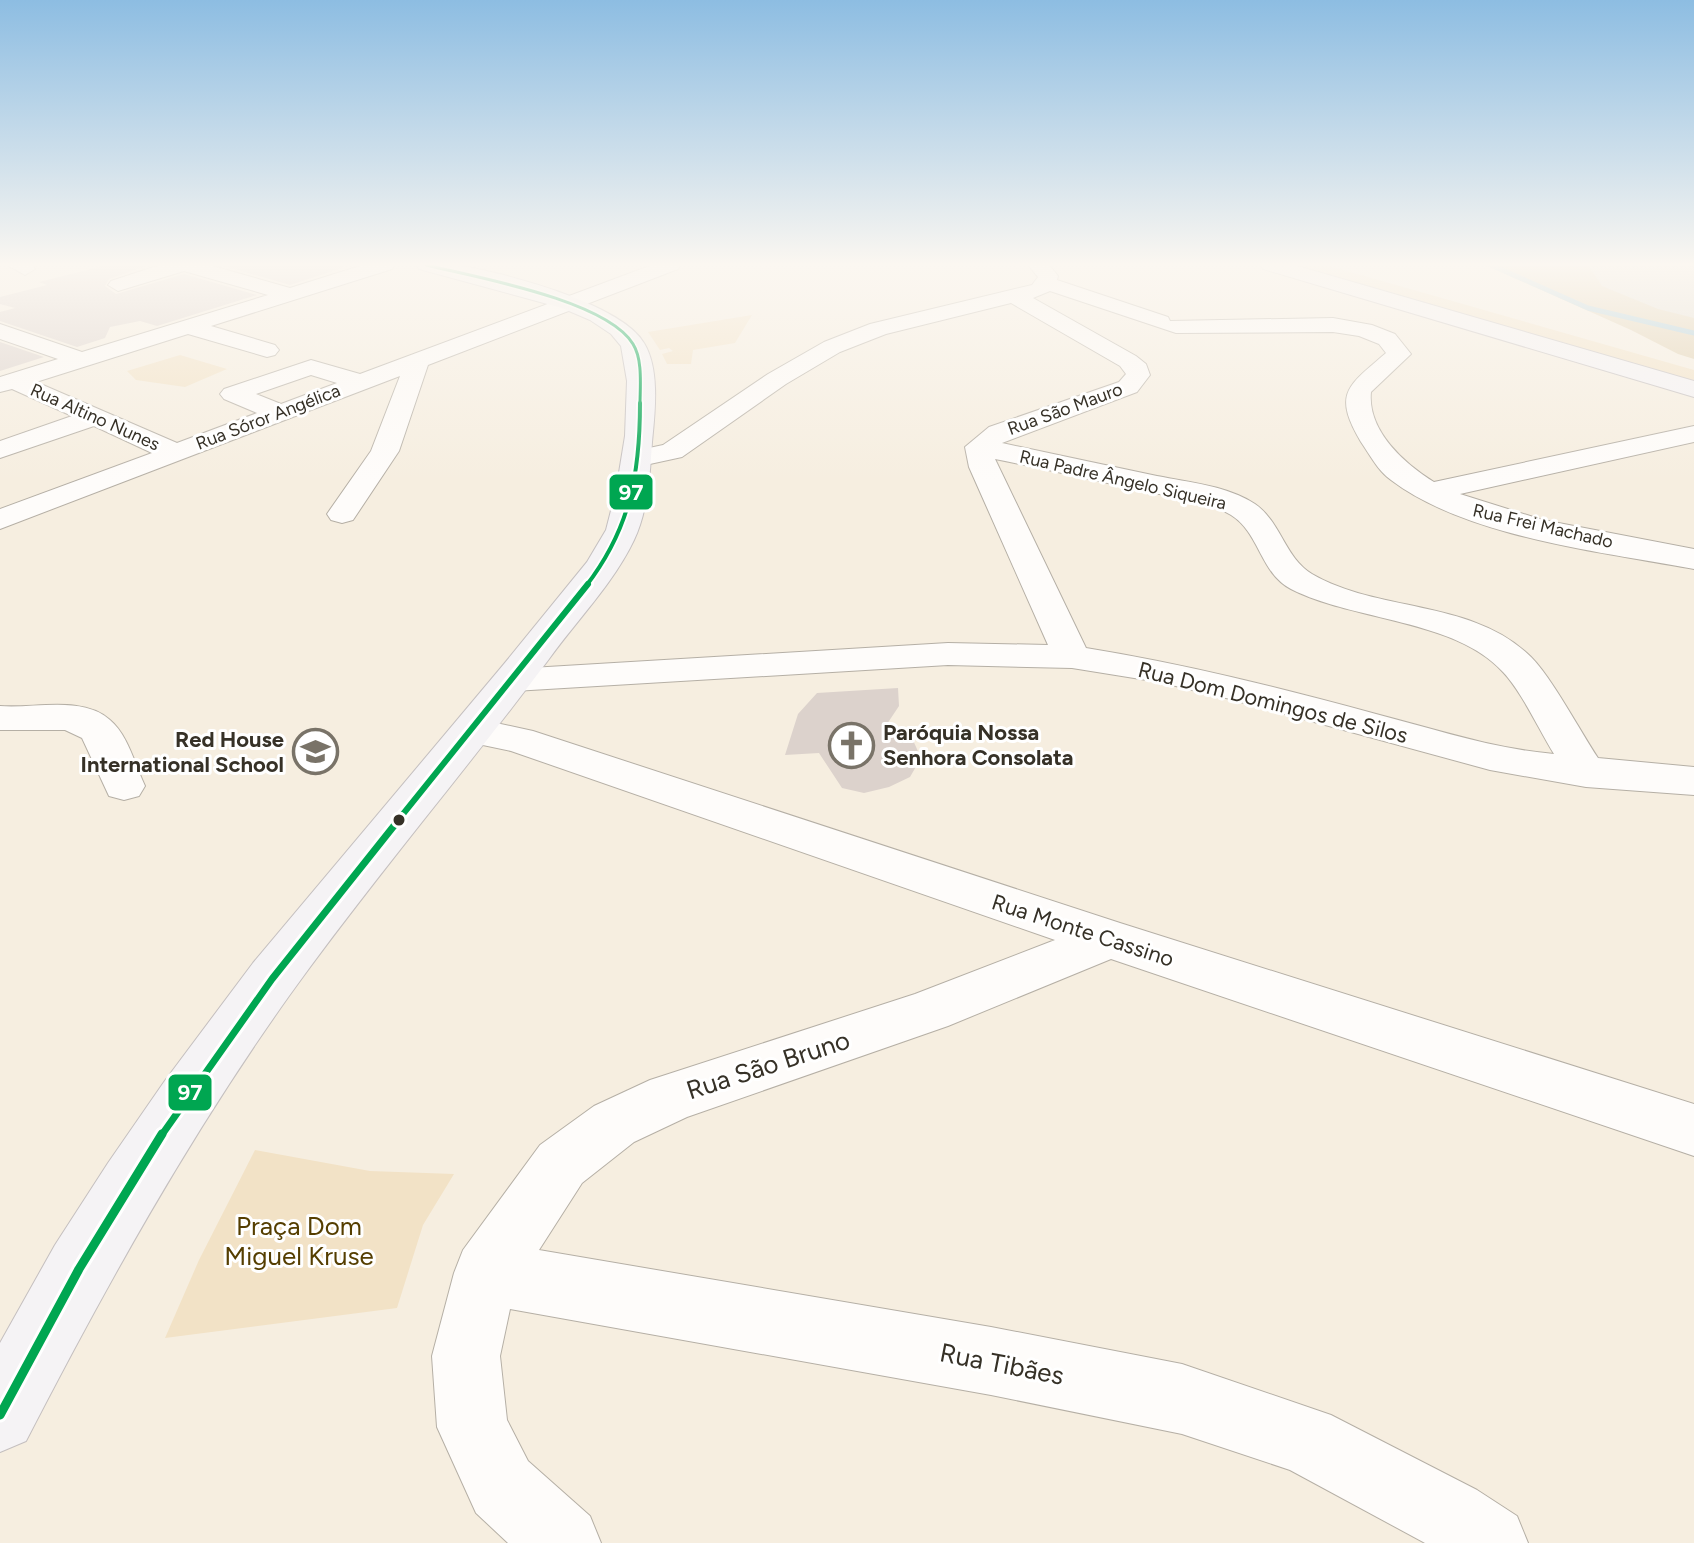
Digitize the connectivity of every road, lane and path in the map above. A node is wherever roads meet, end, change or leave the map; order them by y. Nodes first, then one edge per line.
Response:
1 (17, 337) edge
2 (152, 337) edge
3 (223, 337) edge
4 (482, 337) edge
5 (628, 337) edge
6 (856, 337) edge
7 (1086, 337) edge
8 (1380, 337) edge
9 (1513, 337) edge
10 (1527, 337) edge
11 (267, 350) dead end
12 (1557, 350) junction
13 (82, 360) junction
14 (418, 361) junction
15 (359, 382) junction
16 (7, 383) edge
17 (1694, 389) edge
18 (280, 413) junction
19 (96, 417) junction
20 (1694, 434) edge
21 (979, 447) junction
22 (0, 450) edge
23 (176, 453) junction
24 (636, 459) junction
25 (1430, 492) junction
26 (342, 514) dead end
27 (0, 520) edge
28 (1694, 559) edge
29 (1072, 657) junction
30 (514, 680) junction
31 (0, 718) edge
32 (473, 731) junction
33 (1586, 773) junction
34 (1694, 781) edge
35 (124, 786) dead end
36 (1109, 939) junction
37 (1694, 1130) edge
38 (486, 1273) junction
39 (0, 1415) edge
40 (563, 1543) edge
41 (1490, 1543) edge

1 - 13 street
2 - 13 street
3 - 11 street
4 - 14 street, Rua Sóror Angélica
5 - 24 main road
6 - 24 street
7 - 21 street, Rua São Mauro
8 - 25 street, Rua Frei Machado
9 - 12 main road
10 - 12 main road
12 - 17 main road
13 - 16 street
14 - 15 street, Rua Sóror Angélica
14 - 26 street
15 - 18 street, Rua Sóror Angélica
15 - 18 street
16 - 19 street, Rua Altino Nunes
18 - 23 street, Rua Sóror Angélica
19 - 22 street
19 - 23 street, Rua Altino Nunes
20 - 25 street
21 - 29 street
21 - 33 street, Rua Padre Ângelo Siqueira
23 - 27 street, Rua Sóror Angélica
24 - 30 main road
25 - 28 street, Rua Frei Machado
29 - 30 street, Rua Dom Domingos de Silos
29 - 33 street, Rua Dom Domingos de Silos
30 - 32 main road
31 - 35 street
32 - 36 street, Rua Monte Cassino
32 - 39 main road
33 - 34 street, Rua Dom Domingos de Silos
36 - 37 street, Rua Monte Cassino
36 - 38 street, Rua São Bruno
38 - 40 street
38 - 41 street, Rua Tibães

